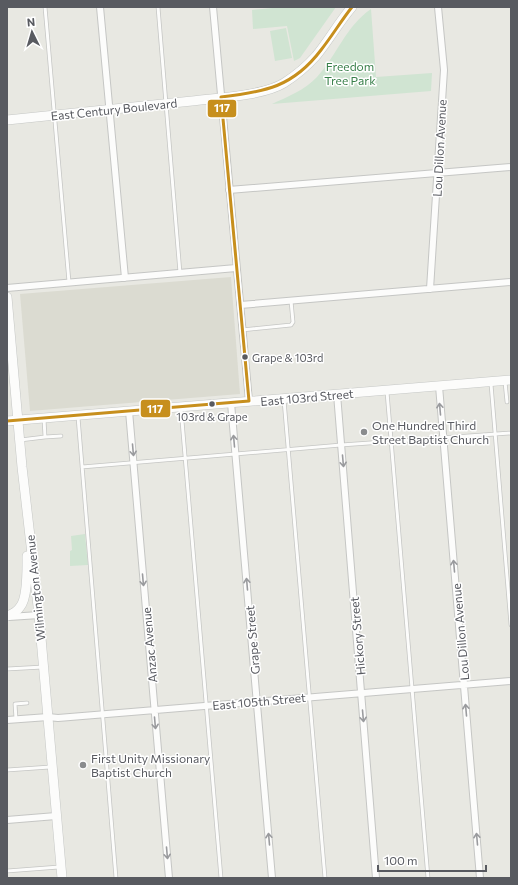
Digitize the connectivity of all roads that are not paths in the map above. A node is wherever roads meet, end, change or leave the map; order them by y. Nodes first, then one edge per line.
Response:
1 (45, 7) edge
2 (100, 7) edge
3 (158, 7) edge
4 (213, 7) edge
5 (352, 7) edge
6 (438, 7) edge
7 (221, 97) junction
8 (166, 104) junction
9 (109, 110) junction
10 (54, 116) junction
11 (7, 120) edge
12 (511, 167) edge
13 (438, 173) junction
14 (229, 190) junction
15 (236, 268) junction
16 (180, 273) junction
17 (124, 278) junction
18 (511, 282) edge
19 (69, 283) junction
20 (7, 288) edge
21 (430, 289) junction
22 (7, 297) edge
23 (291, 301) junction
24 (240, 305) junction
25 (242, 330) junction
26 (9, 344) edge
27 (10, 360) edge
28 (508, 380) edge
29 (491, 381) junction
30 (438, 386) junction
31 (387, 390) junction
32 (337, 394) junction
33 (284, 398) junction
34 (249, 401) junction
35 (507, 402) dead end
36 (231, 403) junction
37 (180, 407) junction
38 (129, 411) junction
39 (78, 416) junction
40 (44, 419) junction
41 (18, 421) junction
42 (7, 422) edge
43 (511, 432) edge
44 (495, 434) junction
45 (61, 436) dead end
46 (46, 437) junction
47 (443, 438) junction
48 (20, 440) junction
49 (391, 441) junction
50 (341, 445) junction
51 (289, 449) junction
52 (236, 454) junction
53 (185, 458) junction
54 (134, 463) junction
55 (82, 467) junction
56 (27, 519) junction
57 (39, 615) junction
58 (7, 617) edge
59 (511, 625) edge
60 (43, 667) junction
61 (7, 669) edge
62 (511, 680) edge
63 (464, 684) junction
64 (412, 689) junction
65 (361, 693) junction
66 (309, 698) junction
67 (257, 702) junction
68 (27, 703) dead end
69 (206, 706) junction
70 (154, 710) junction
71 (102, 714) junction
72 (48, 717) junction
73 (16, 719) junction
74 (7, 720) edge
75 (52, 767) junction
76 (7, 770) edge
77 (56, 816) junction
78 (7, 820) edge
79 (61, 867) junction
80 (7, 871) edge
81 (62, 878) edge
82 (116, 878) edge
83 (169, 878) edge
84 (221, 878) edge
85 (272, 878) edge
86 (325, 878) edge
87 (376, 878) edge
88 (428, 878) edge
89 (480, 878) edge

1 - 10 lane
2 - 9 street
3 - 8 lane
4 - 7 street
5 - 7 main road, East Century Boulevard
6 - 13 street, Lou Dillon Avenue
7 - 8 main road, East Century Boulevard
7 - 14 street
8 - 9 main road, East Century Boulevard
8 - 16 lane
9 - 10 main road, East Century Boulevard
9 - 17 street
10 - 11 main road, East Century Boulevard
10 - 19 lane
12 - 13 street
13 - 14 street
13 - 21 street, Lou Dillon Avenue
14 - 15 street
15 - 16 street
15 - 24 street
16 - 17 street
17 - 19 street
18 - 21 street
19 - 20 street
21 - 23 street
22 - 26 main road, Wilmington Avenue
23 - 24 street
23 - 25 lane
24 - 25 street
25 - 34 street
26 - 27 main road, Wilmington Avenue
27 - 41 main road, Wilmington Avenue
28 - 29 main road, East 103rd Street
28 - 35 lane
29 - 30 main road, East 103rd Street
29 - 44 lane
30 - 31 main road, East 103rd Street
47 -> 30 street, Lou Dillon Avenue
31 - 32 main road, East 103rd Street
31 - 49 lane
32 - 33 main road, East 103rd Street
32 - 50 street, Hickory Street
33 - 34 main road, East 103rd Street
33 - 51 lane
34 - 36 main road, East 103rd Street
36 - 37 main road, East 103rd Street
52 -> 36 street, Grape Street
37 - 38 main road, East 103rd Street
37 - 53 lane
38 - 39 main road, East 103rd Street
38 -> 54 street, Anzac Avenue
39 - 40 main road, East 103rd Street
39 - 55 lane
40 - 41 main road, East 103rd Street
40 - 46 lane
41 - 42 main road, East 103rd Street
41 - 48 main road, Wilmington Avenue
43 - 44 lane
44 - 47 lane
44 - 59 lane
45 - 46 lane
46 - 48 lane
47 - 49 lane
63 -> 47 street, Lou Dillon Avenue
48 - 56 main road, Wilmington Avenue
49 - 50 lane
49 - 64 lane
50 - 51 lane
50 -> 65 street, Hickory Street
51 - 52 lane
51 - 66 lane
52 - 53 lane
67 -> 52 street, Grape Street
53 - 54 lane
53 - 69 lane
54 - 55 lane
54 -> 70 street, Anzac Avenue
55 - 71 lane
56 - 57 main road, Wilmington Avenue
56 - 58 main road
57 - 58 street
57 - 60 main road, Wilmington Avenue
60 - 61 lane
60 - 72 main road, Wilmington Avenue
62 - 63 street, East 105th Street
63 - 64 street, East 105th Street
89 -> 63 street, Lou Dillon Avenue
64 - 65 street, East 105th Street
64 - 88 lane
65 - 66 street, East 105th Street
65 -> 87 street, Hickory Street
66 - 67 street, East 105th Street
66 - 86 lane
67 - 69 street, East 105th Street
85 -> 67 street, Grape Street
68 - 73 lane
69 - 70 street, East 105th Street
69 - 84 lane
70 - 71 street, East 105th Street
70 -> 83 street, Anzac Avenue
71 - 72 street, East 105th Street
71 - 82 lane
72 - 73 street, East 105th Street
72 - 75 main road, Wilmington Avenue
73 - 74 street, East 105th Street
75 - 76 lane
75 - 77 main road, Wilmington Avenue
77 - 78 street
77 - 79 main road, Wilmington Avenue
79 - 80 lane
79 - 81 main road, Wilmington Avenue

